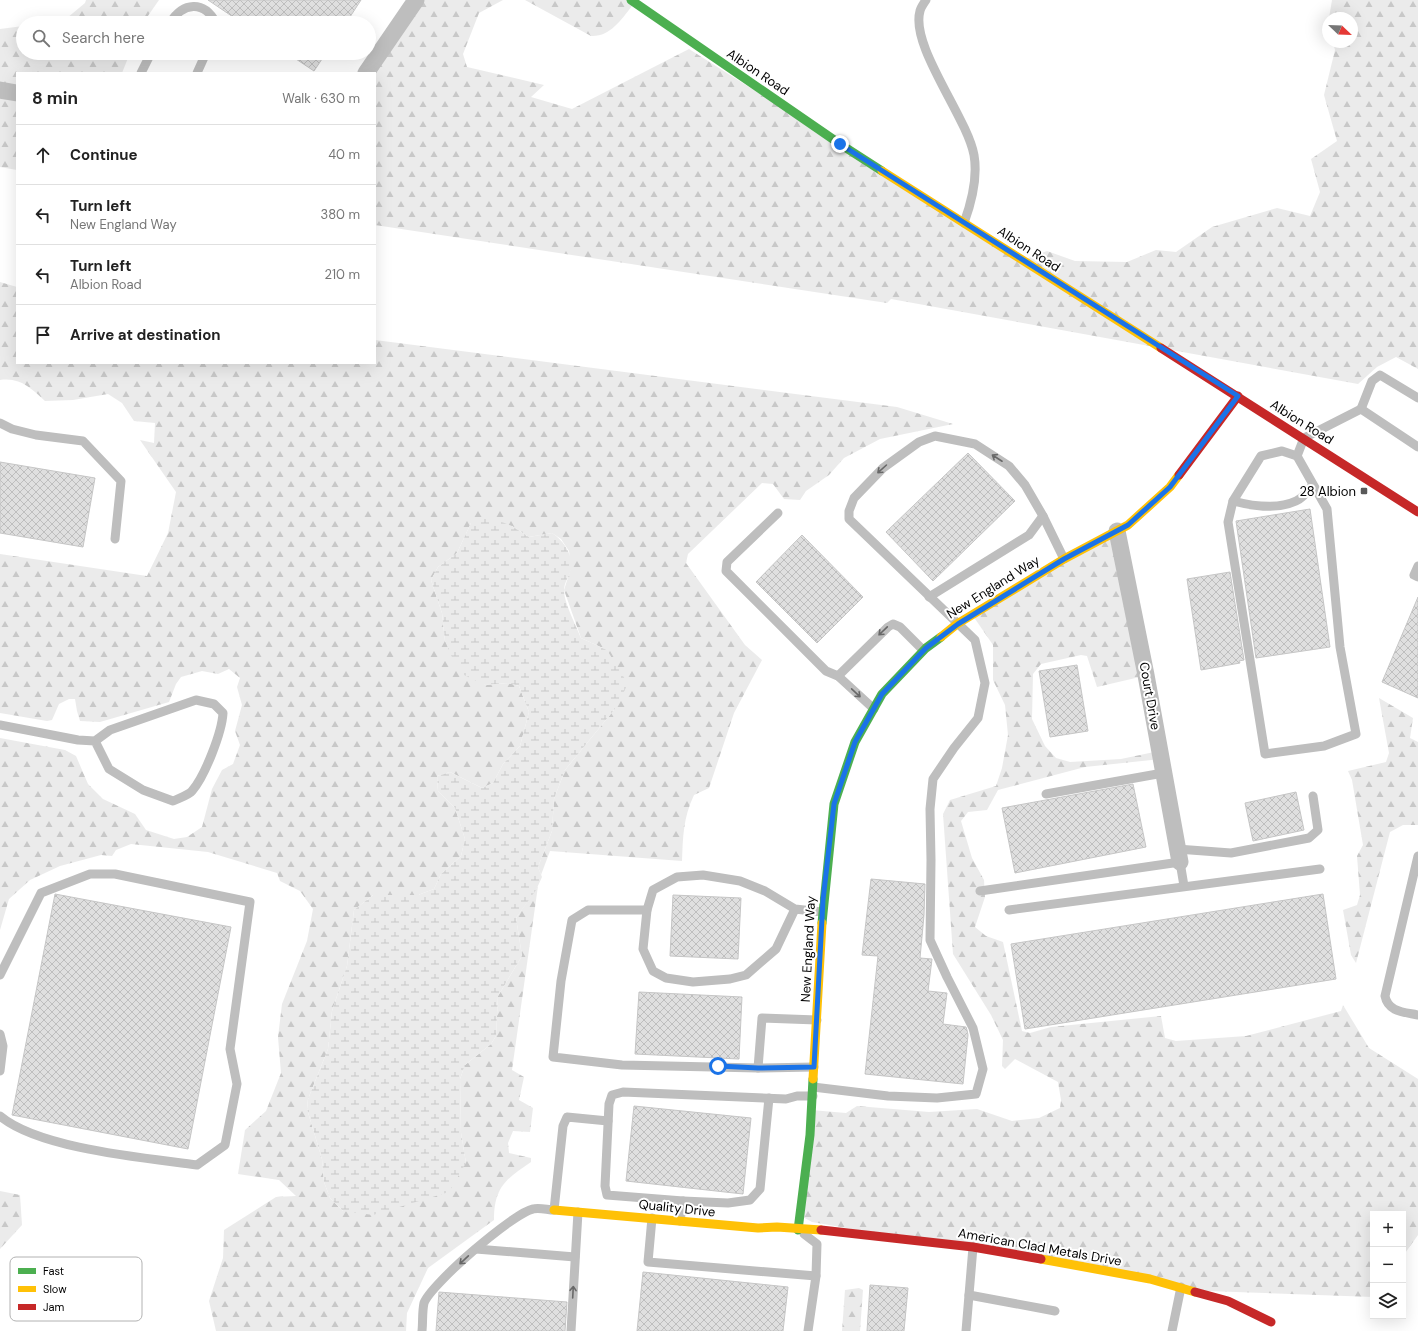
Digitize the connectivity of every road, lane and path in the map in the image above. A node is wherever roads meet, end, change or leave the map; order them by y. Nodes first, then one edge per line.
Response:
1 (416, 0) edge
2 (630, 0) edge
3 (926, 0) edge
4 (174, 16) edge
5 (212, 16) edge
6 (376, 58) edge
7 (148, 60) edge
8 (203, 60) edge
9 (375, 60) edge
10 (142, 72) edge
11 (197, 72) edge
12 (367, 72) edge
13 (0, 90) edge
14 (16, 93) edge
15 (964, 223) junction
16 (1238, 396) junction
17 (1418, 398) edge
18 (1361, 409) junction
19 (0, 423) edge
20 (1304, 438) junction
21 (1418, 447) edge
22 (1297, 456) junction
23 (1312, 486) junction
24 (1418, 498) edge
25 (1233, 501) junction
26 (1404, 503) junction
27 (1418, 512) edge
28 (778, 513) dead end
29 (1043, 516) junction
30 (1117, 531) junction
31 (115, 539) dead end
32 (1064, 559) junction
33 (1418, 566) edge
34 (1416, 576) edge
35 (929, 597) junction
36 (958, 624) junction
37 (924, 650) junction
38 (838, 676) junction
39 (874, 709) junction
40 (0, 725) edge
41 (95, 741) junction
42 (1163, 773) junction
43 (1046, 794) dead end
44 (1313, 796) dead end
45 (1178, 856) junction
46 (1418, 856) edge
47 (1320, 869) dead end
48 (1184, 886) junction
49 (980, 891) dead end
50 (794, 909) junction
51 (647, 910) junction
52 (1009, 910) dead end
53 (822, 912) junction
54 (0, 975) edge
55 (1418, 1015) edge
56 (817, 1020) junction
57 (0, 1034) edge
58 (814, 1067) junction
59 (758, 1068) junction
60 (0, 1071) edge
61 (813, 1091) junction
62 (769, 1098) junction
63 (0, 1116) edge
64 (608, 1121) junction
65 (683, 1201) junction
66 (554, 1210) junction
67 (578, 1212) junction
68 (652, 1218) junction
69 (680, 1221) junction
70 (798, 1230) junction
71 (973, 1247) junction
72 (476, 1249) junction
73 (575, 1257) junction
74 (816, 1276) junction
75 (1181, 1287) junction
76 (969, 1295) junction
77 (1056, 1311) dead end
78 (1271, 1322) dead end
79 (422, 1331) edge
80 (571, 1331) edge
81 (808, 1331) edge
82 (966, 1331) edge
83 (1172, 1331) edge

1 - 6 street
2 - 15 street, Albion Road
3 - 15 lane
4 - 5 lane
7 - 10 lane
8 - 11 lane
9 - 12 street
13 - 14 street
15 - 16 street, Albion Road
16 - 20 street, Albion Road
16 - 30 street, New England Way
17 - 18 lane
18 - 20 lane
18 - 21 lane
19 - 31 lane
20 - 22 lane
20 - 26 street, Albion Road
22 - 23 lane
22 - 25 lane
23 - 25 lane
23 - 25 lane
24 - 26 lane
26 - 27 street, Albion Road
28 - 38 lane
29 - 32 lane
29 - 35 lane
29 -> 35 lane
30 - 32 street, New England Way
30 - 42 street, Court Drive
32 - 36 street, New England Way
33 - 34 lane
35 - 36 lane
36 - 37 street, New England Way
36 - 61 lane
37 -> 38 lane
37 - 39 street, New England Way
38 -> 39 lane
39 - 53 street, New England Way
40 - 41 lane
41 - 41 lane
42 - 43 lane
42 - 45 street, Court Drive
44 - 45 lane
45 - 48 lane
45 - 49 lane
46 - 55 lane
47 - 48 lane
48 - 52 lane
50 - 51 lane
50 - 51 lane
50 - 53 lane
51 - 59 lane
53 - 56 street, New England Way
54 - 63 lane
56 - 58 street, New England Way
56 - 59 lane
57 - 60 lane
58 - 59 lane
58 - 61 street, New England Way
61 - 62 lane
61 - 70 street, New England Way
62 - 64 lane
62 - 65 lane
64 - 65 lane
64 - 66 lane
65 - 69 lane
66 - 67 street, Quality Drive
66 - 72 lane
67 - 68 street, Quality Drive
67 - 73 lane
68 - 69 street, Quality Drive
68 - 74 lane
69 - 70 street, Quality Drive
70 - 71 street, American Clad Metals Drive
70 - 74 lane
71 - 75 street, American Clad Metals Drive
71 - 76 lane
72 - 73 lane
72 -> 79 lane
80 -> 73 lane
74 - 81 lane
75 - 78 street, American Clad Metals Drive
75 - 83 lane
76 - 77 lane
76 - 82 lane

